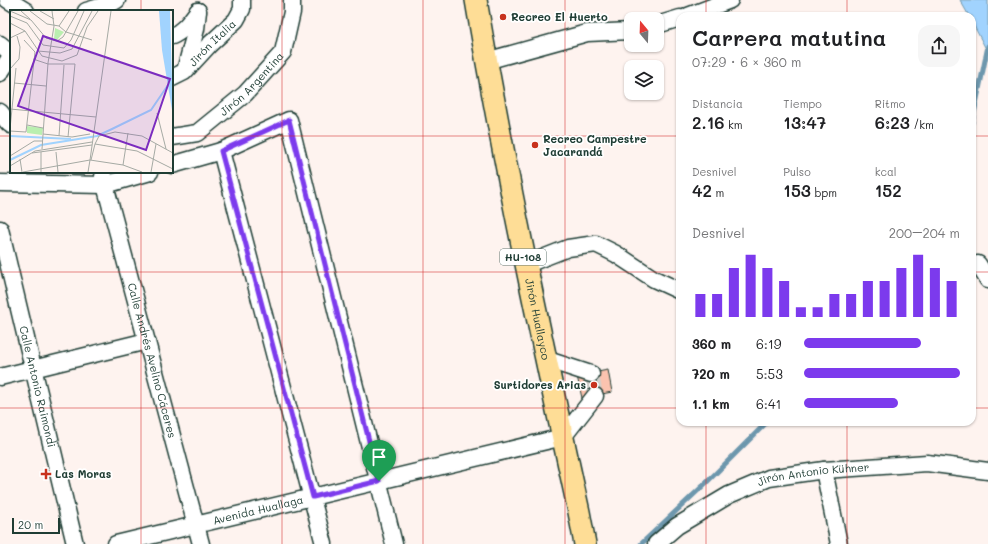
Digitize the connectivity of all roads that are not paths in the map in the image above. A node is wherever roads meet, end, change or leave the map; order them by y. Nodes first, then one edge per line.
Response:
1 (8, 0) edge
2 (79, 0) edge
3 (117, 0) edge
4 (242, 0) edge
5 (292, 0) edge
6 (476, 0) edge
7 (730, 0) edge
8 (199, 5) edge
9 (24, 10) edge
10 (82, 10) edge
11 (89, 10) edge
12 (698, 12) edge
13 (676, 19) edge
14 (664, 23) edge
15 (624, 30) edge
16 (173, 36) edge
17 (0, 44) edge
18 (10, 53) edge
19 (10, 56) edge
20 (486, 61) junction
21 (0, 73) edge
22 (178, 75) edge
23 (173, 137) edge
24 (221, 151) junction
25 (173, 165) edge
26 (142, 173) edge
27 (104, 178) edge
28 (0, 183) edge
29 (0, 229) edge
30 (978, 264) dead end
31 (525, 265) junction
32 (988, 280) edge
33 (676, 289) edge
34 (147, 341) junction
35 (545, 359) junction
36 (33, 369) junction
37 (591, 374) dead end
38 (0, 377) edge
39 (595, 396) dead end
40 (563, 437) junction
41 (824, 470) junction
42 (988, 471) edge
43 (379, 481) junction
44 (313, 497) junction
45 (196, 525) junction
46 (75, 544) edge
47 (116, 544) edge
48 (201, 544) edge
49 (324, 544) edge
50 (394, 544) edge
51 (585, 544) edge
52 (656, 544) edge
53 (839, 544) edge

1 - 9 street
2 - 10 street
3 - 11 street
4 - 22 street, Jirón Italia
5 - 23 street, Jirón Argentina
6 - 20 main road, Jirón Huallayco / HU-108
7 - 12 street
8 - 16 street
8 - 22 street
13 - 14 street
15 - 20 street
17 - 18 street
19 - 21 street
20 - 31 main road, Jirón Huallayco / HU-108
24 - 25 street
24 - 43 street
24 - 44 street
26 - 27 street
27 - 28 street
27 - 34 street, Calle Andrés Avelino Cáceres
29 - 36 street, Calle Antonio Raimondi
30 - 32 street
31 - 33 street
31 - 35 main road, Jirón Huallayco / HU-108
34 - 36 street
34 - 45 street, Calle Andrés Avelino Cáceres
35 - 37 street
35 - 40 main road, Jirón Huallayco / HU-108
36 - 38 street
36 - 46 street, Calle Antonio Raimondi
39 - 40 street
40 - 43 street, Avenida Huallaga
40 - 51 main road, Jirón Huallayco / HU-108
41 - 42 street, Jirón Antonio Kühner
41 - 52 street, Jirón Antonio Kühner
41 - 53 street
43 - 44 street, Avenida Huallaga
43 - 50 street
44 - 45 street, Avenida Huallaga
44 - 49 street
45 - 47 street, Avenida Huallaga
45 - 48 street, Calle Andrés Avelino Cáceres

